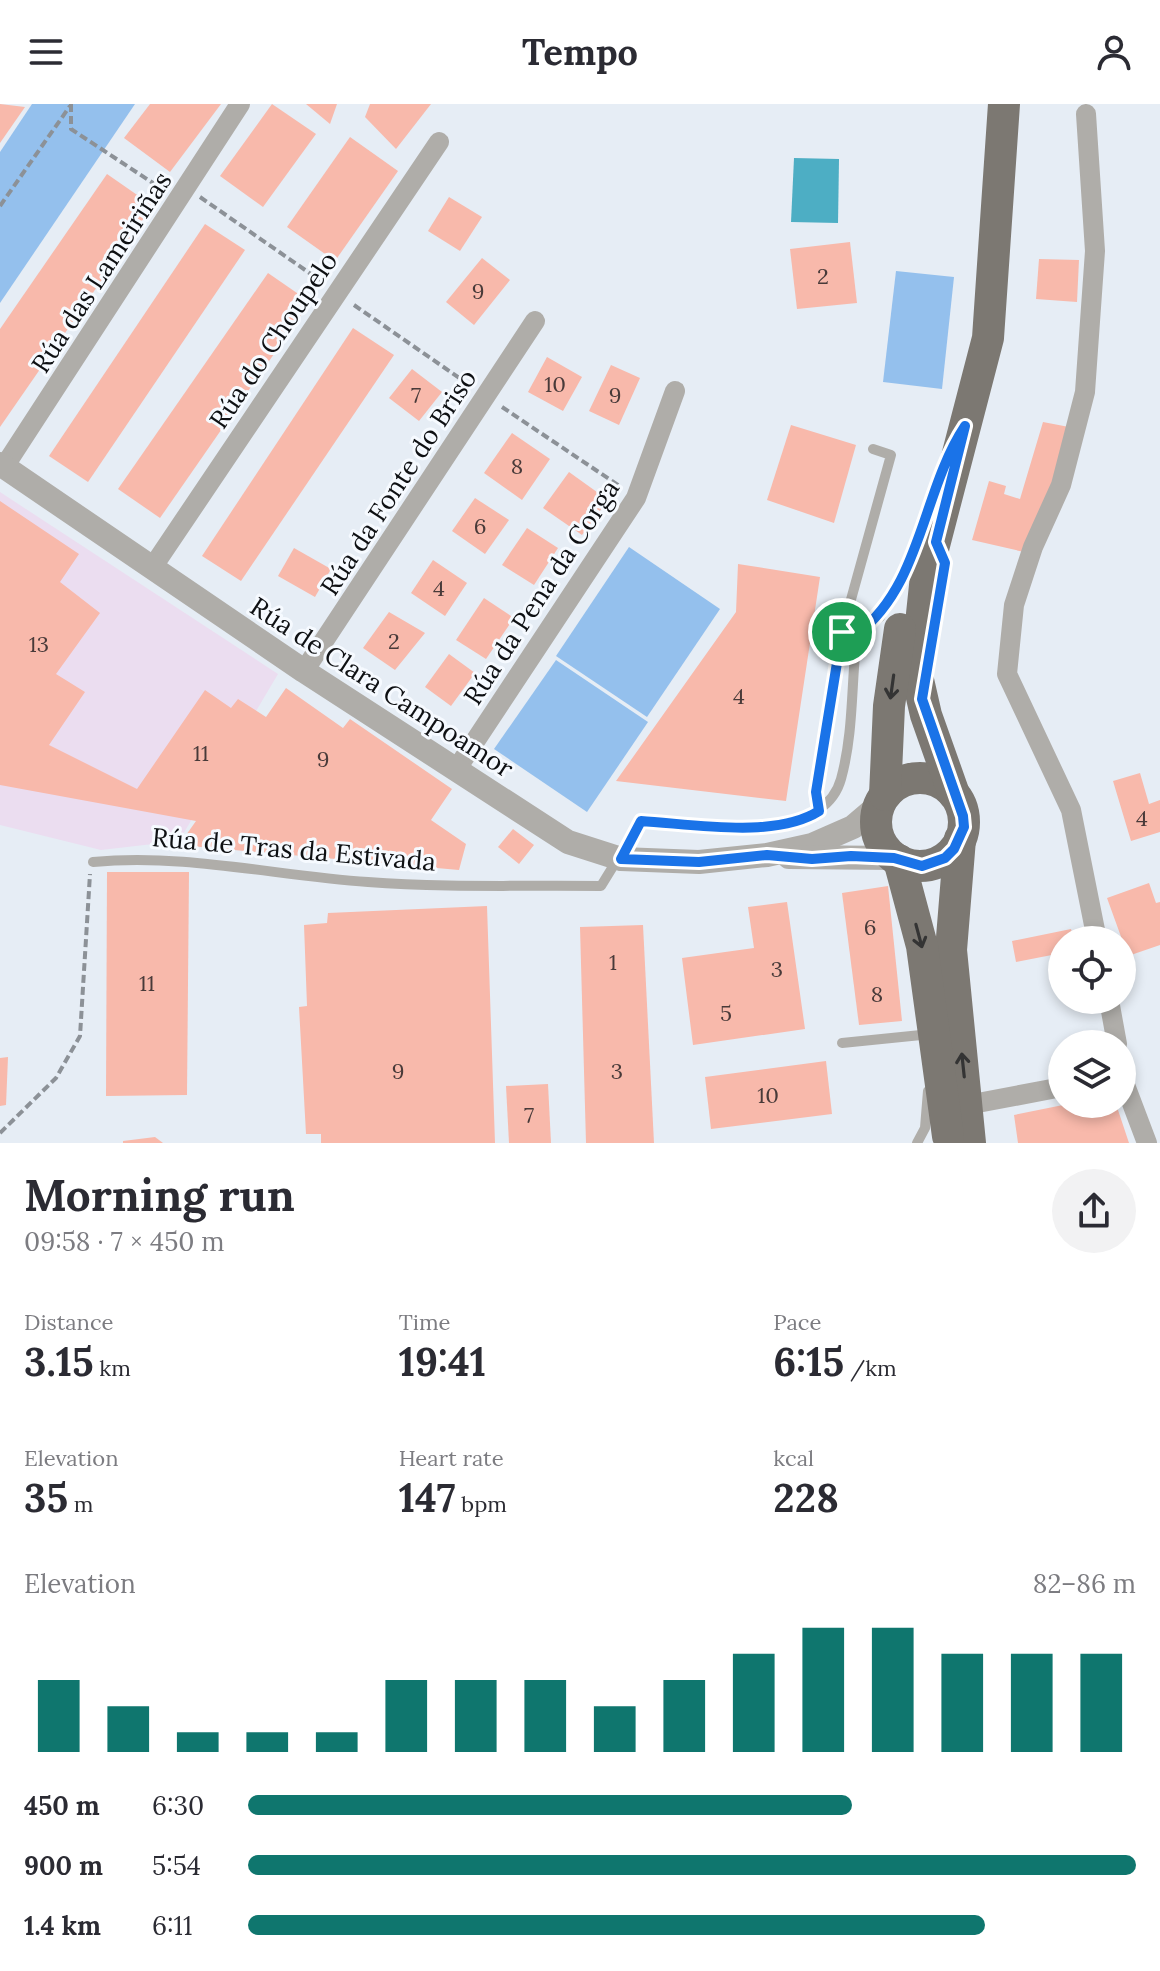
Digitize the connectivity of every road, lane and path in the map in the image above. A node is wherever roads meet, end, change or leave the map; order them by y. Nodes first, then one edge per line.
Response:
1 (72, 104) edge
2 (240, 104) edge
3 (1004, 104) edge
4 (1086, 114) dead end
5 (439, 142) dead end
6 (0, 206) edge
7 (535, 321) dead end
8 (675, 391) dead end
9 (965, 426) junction
10 (873, 449) dead end
11 (2, 466) edge
12 (936, 542) junction
13 (909, 564) junction
14 (152, 568) junction
15 (935, 626) dead end
16 (842, 632) junction
17 (857, 634) junction
18 (930, 654) dead end
19 (304, 671) junction
20 (922, 699) junction
21 (456, 770) junction
22 (954, 794) junction
23 (882, 800) junction
24 (819, 811) junction
25 (960, 839) junction
26 (767, 855) junction
27 (621, 859) junction
28 (896, 859) junction
29 (93, 862) joint
30 (1094, 926) edge
31 (933, 1033) junction
32 (842, 1043) dead end
33 (1048, 1090) edge
34 (957, 1108) junction
35 (1136, 1114) edge
36 (0, 1133) edge
37 (917, 1143) edge
38 (942, 1143) edge
39 (949, 1143) edge
40 (970, 1143) edge
41 (1147, 1143) edge

1 - 6 path
2 - 11 street, Rúa das Lameiriñas
3 - 9 main road
4 - 30 street
5 - 14 street, Rúa do Choupelo
7 - 19 street, Rúa da Fonte do Briso
8 - 21 street, Rúa da Pena da Corga
9 - 12 main road
9 - 13 main road
10 - 16 lane
11 - 14 street, Rúa de Clara Campoamor
12 - 15 lane
12 - 20 main road
13 - 17 lane
13 -> 23 main road
14 - 19 street, Rúa de Clara Campoamor
16 - 17 lane
16 - 24 lane
17 - 24 lane
18 - 20 lane
19 - 21 street, Rúa de Clara Campoamor
20 - 22 main road
21 - 27 street, Rúa de Clara Campoamor
22 - 23 main road
22 - 25 main road
23 - 26 street
23 - 28 main road
24 - 27 lane
25 - 28 main road
34 -> 25 main road
26 - 27 street, Rúa de Clara Campoamor
26 - 28 street
27 - 29 lane, Rúa de Tras da Estivada
28 -> 31 main road
29 - 36 path
31 - 32 lane
31 - 34 main road
31 - 37 lane
33 - 34 street
34 - 38 street
34 - 39 main road
34 - 40 main road
35 - 41 street

